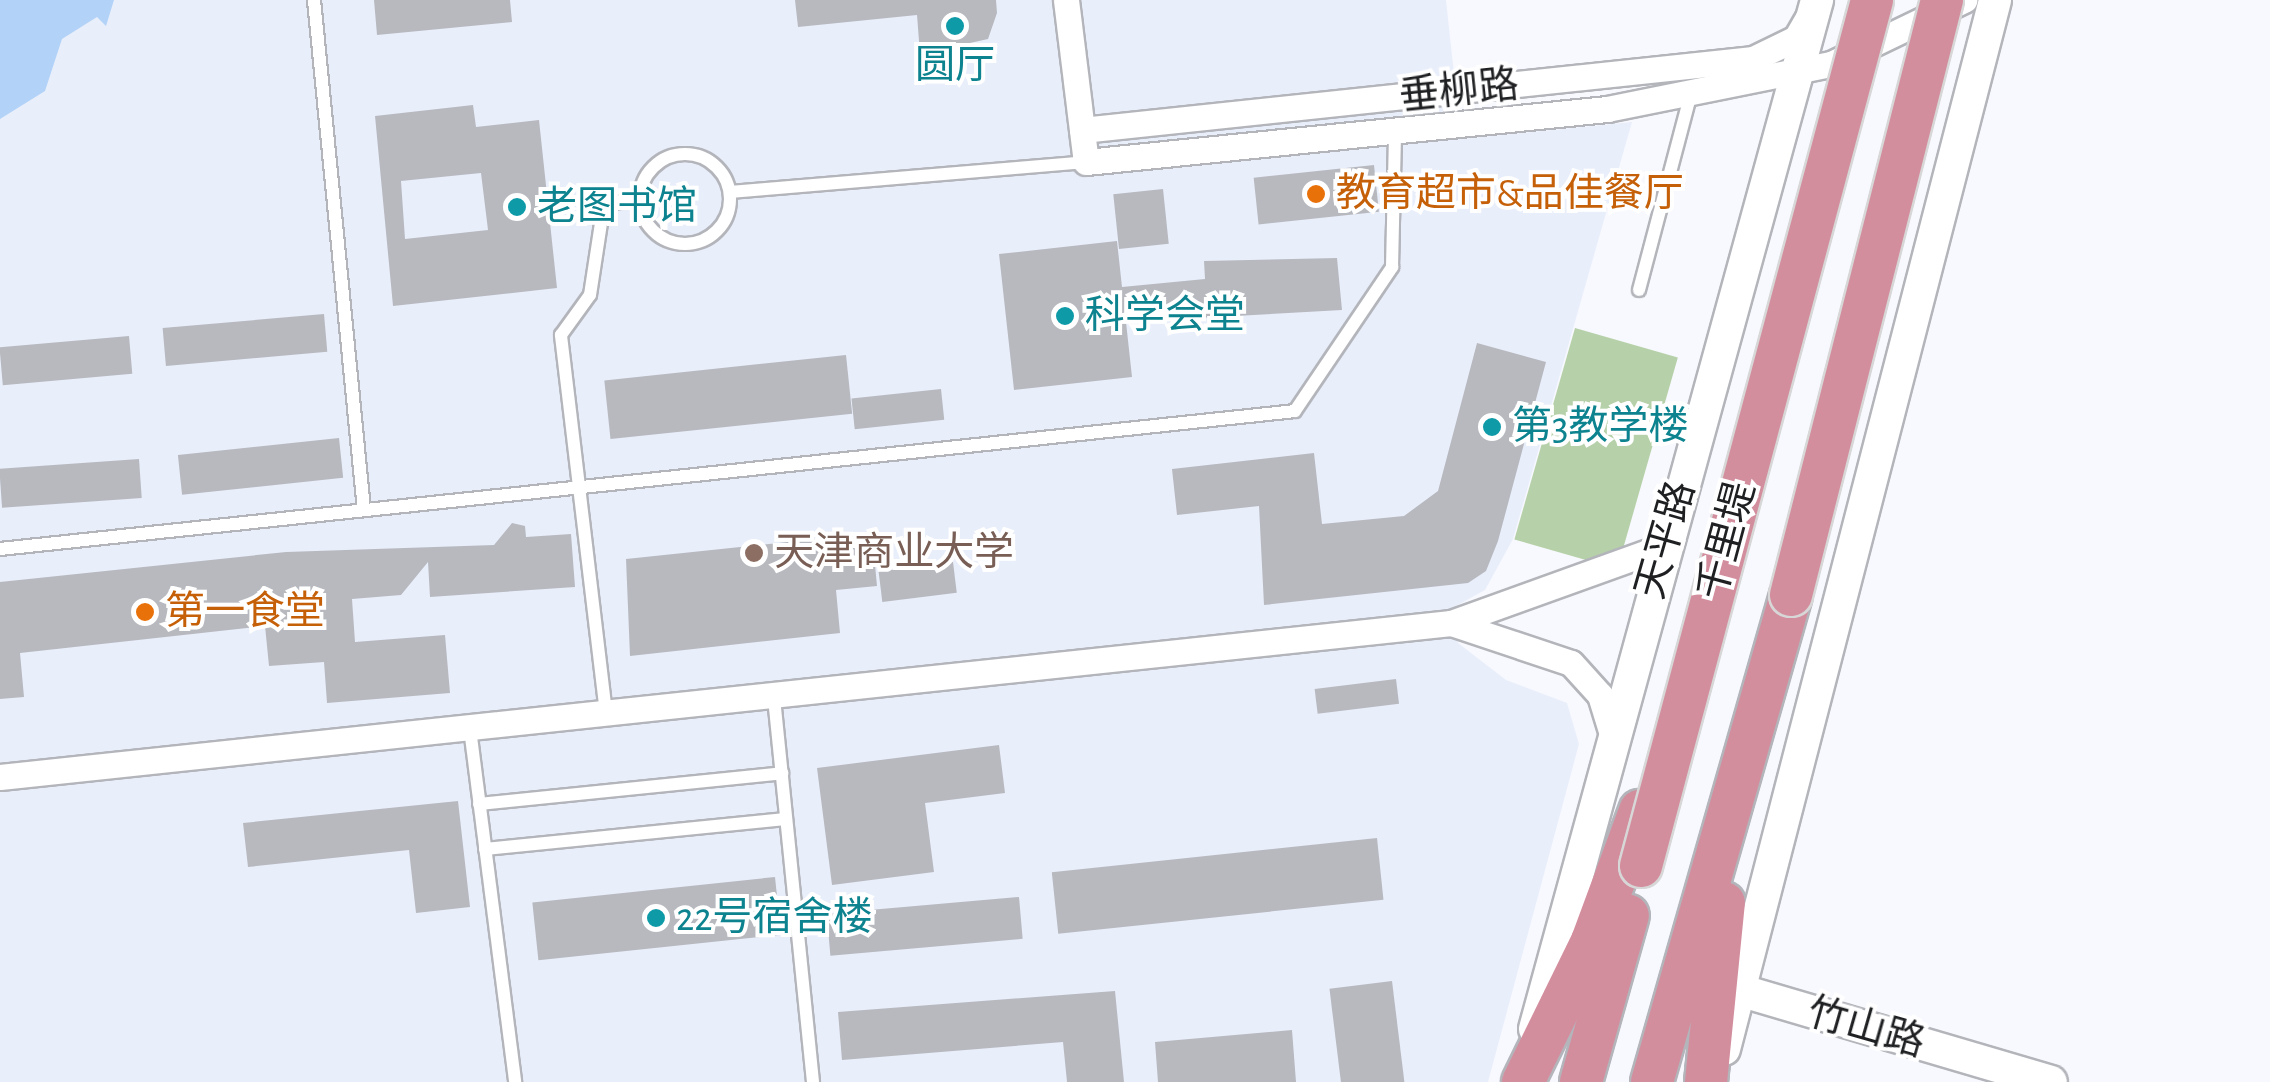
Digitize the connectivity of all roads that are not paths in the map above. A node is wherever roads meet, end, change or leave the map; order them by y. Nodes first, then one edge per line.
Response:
1 (314, 0) edge
2 (1066, 0) edge
3 (1872, 0) edge
4 (1942, 0) edge
5 (1964, 0) edge
6 (1995, 0) edge
7 (1816, 4) edge
8 (1723, 62) junction
9 (1798, 74) junction
10 (1691, 94) junction
11 (1082, 130) junction
12 (1395, 131) junction
13 (1086, 162) junction
14 (730, 192) junction
15 (639, 200) junction
16 (1639, 290) dead end
17 (579, 487) junction
18 (364, 510) junction
19 (1665, 546) junction
20 (0, 549) edge
21 (1451, 623) junction
22 (774, 698) junction
23 (606, 715) junction
24 (470, 729) junction
25 (1612, 730) junction
26 (782, 772) junction
27 (0, 777) edge
28 (479, 804) junction
29 (786, 819) junction
30 (485, 849) junction
31 (1632, 862) junction
32 (1715, 884) junction
33 (1739, 990) junction
34 (514, 1082) edge
35 (813, 1082) edge
36 (1522, 1082) edge
37 (1581, 1082) edge
38 (1652, 1082) edge
39 (1706, 1082) edge
40 (1716, 1082) edge
41 (2051, 1082) edge

1 - 18 lane
2 - 11 street
3 - 31 highway, 千里堤, bridge
4 - 32 highway, 千里堤, bridge
5 - 9 street, 垂柳路
6 - 33 street
7 - 8 street, 垂柳路
7 - 9 street, 天平路
8 - 10 lane
8 - 11 street, 垂柳路
9 - 10 street, 垂柳路
9 - 19 street, 天平路
10 - 12 street, 垂柳路
10 - 16 lane
11 - 13 street
12 - 13 street, 垂柳路
12 - 17 lane
13 - 14 lane
14 - 15 lane
14 - 15 lane
15 - 17 lane
17 - 18 lane
17 - 23 lane
18 - 20 lane
19 - 21 street
19 - 25 street, 天平路
21 - 22 street
21 - 25 street
22 - 23 street
22 - 26 lane
23 - 24 street
24 - 27 street
24 - 28 lane
25 - 36 street, 天平路
26 - 28 lane
26 - 29 lane
28 - 30 lane
29 - 30 lane
29 - 35 lane
30 - 34 lane
31 - 36 highway
31 - 37 highway, 千里堤
32 - 38 highway, 千里堤
32 - 39 highway
33 - 40 street
33 - 41 street, 竹山路

